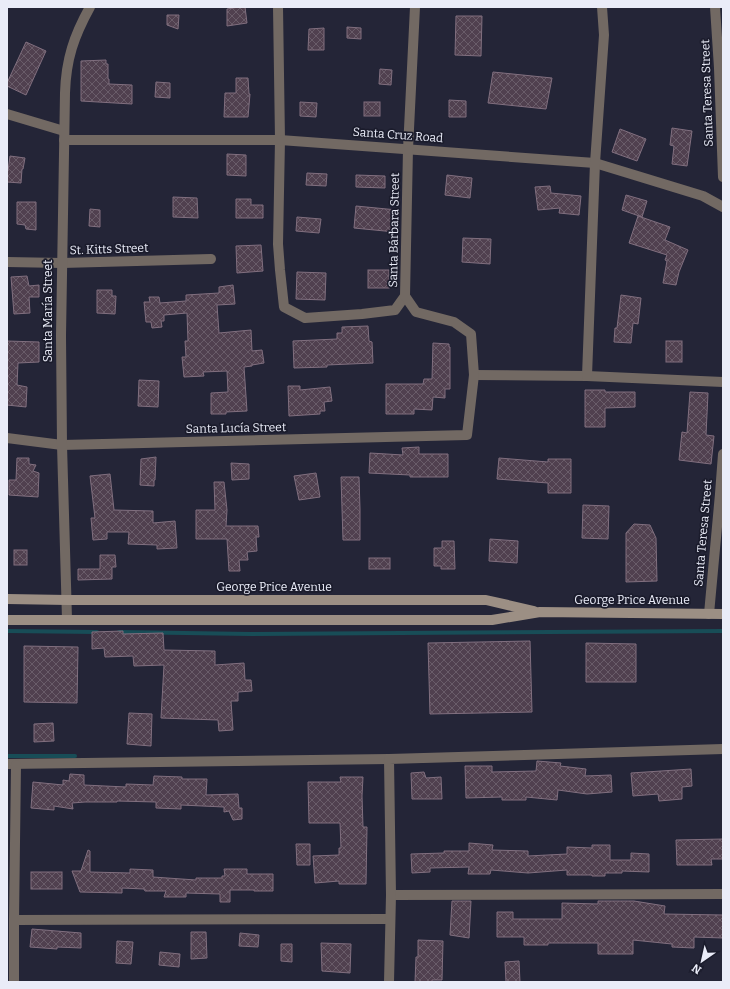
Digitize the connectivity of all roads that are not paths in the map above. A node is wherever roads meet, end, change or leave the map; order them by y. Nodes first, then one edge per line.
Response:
1 (90, 7) edge
2 (278, 7) edge
3 (415, 7) edge
4 (602, 7) edge
5 (715, 7) edge
6 (722, 92) edge
7 (7, 114) edge
8 (64, 135) junction
9 (280, 140) junction
10 (408, 149) junction
11 (596, 163) junction
12 (723, 177) edge
13 (723, 207) edge
14 (211, 259) dead end
15 (7, 262) edge
16 (62, 263) junction
17 (406, 296) junction
18 (395, 310) junction
19 (416, 312) junction
20 (474, 374) junction
21 (587, 376) junction
22 (723, 382) edge
23 (7, 438) edge
24 (62, 445) junction
25 (723, 454) edge
26 (7, 598) edge
27 (67, 600) junction
28 (540, 612) junction
29 (709, 614) junction
30 (723, 614) edge
31 (67, 619) junction
32 (7, 620) edge
33 (723, 749) edge
34 (389, 759) junction
35 (11, 765) edge
36 (723, 894) edge
37 (391, 895) junction
38 (390, 919) junction
39 (14, 920) junction
40 (14, 982) edge
41 (389, 982) edge

1 - 8 street, Santa María Street
2 - 9 street
3 - 10 street, Santa Bárbara Street
4 - 11 street
5 - 6 street, Santa Teresa Street
6 - 12 street, Santa Teresa Street
7 - 8 street, Santa Cruz Road
8 - 9 street, Santa Cruz Road
8 - 16 street, Santa María Street
9 - 10 street, Santa Cruz Road
9 - 18 street
10 - 11 street, Santa Cruz Road
10 - 17 street, Santa Bárbara Street
11 - 13 street, Santa Cruz Road
11 - 21 street
14 - 16 street, St. Kitts Street
15 - 16 street, St. Kitts Street
16 - 24 street, Santa María Street
17 - 18 street
17 - 19 street, Santa Bárbara Street
18 - 19 street
19 - 20 street
20 - 21 street
20 - 24 street, Santa Lucía Street
21 - 22 street
23 - 24 street, Santa Lucía Street
24 - 27 street, Santa María Street
25 - 29 street, Santa Teresa Street
26 - 27 main road, George Price Avenue
27 - 28 main road, George Price Avenue
27 - 31 street, Santa María Street
28 - 29 main road, George Price Avenue
28 - 31 main road, George Price Avenue
29 - 30 main road, George Price Avenue
31 - 32 main road, George Price Avenue
33 - 34 street
34 - 35 street
34 - 37 street
35 - 39 street
36 - 37 street
37 - 38 street
38 - 39 street
38 - 41 street
39 - 40 street

